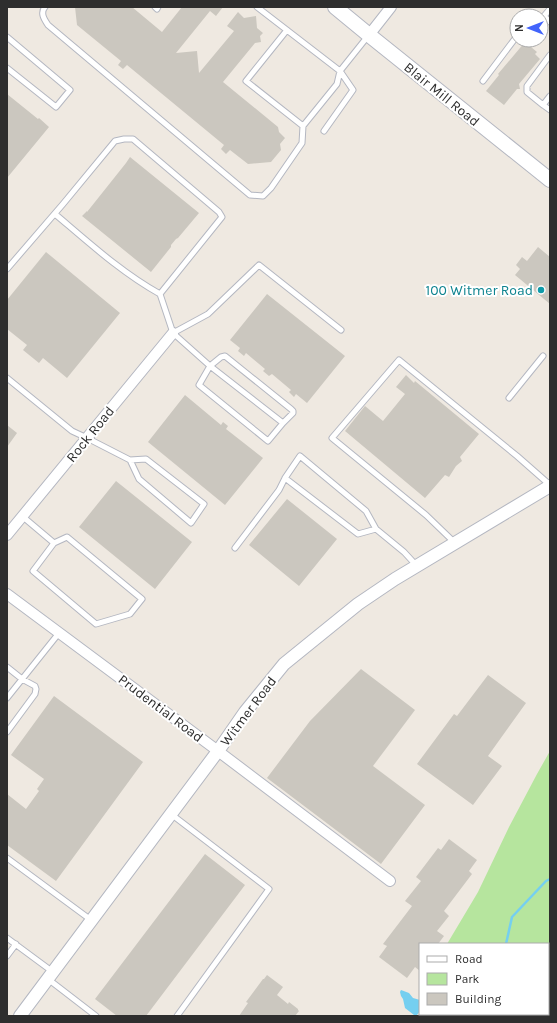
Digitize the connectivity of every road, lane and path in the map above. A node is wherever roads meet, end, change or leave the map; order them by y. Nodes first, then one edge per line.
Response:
1 (46, 7) edge
2 (155, 7) edge
3 (158, 7) edge
4 (257, 7) edge
5 (335, 7) edge
6 (391, 7) edge
7 (288, 30) junction
8 (369, 35) junction
9 (7, 37) edge
10 (509, 47) edge
11 (550, 55) edge
12 (7, 68) edge
13 (340, 71) junction
14 (483, 81) dead end
15 (550, 96) edge
16 (543, 105) junction
17 (550, 110) edge
18 (303, 126) junction
19 (324, 131) dead end
20 (550, 180) edge
21 (55, 214) junction
22 (7, 269) edge
23 (160, 294) junction
24 (342, 330) dead end
25 (173, 333) junction
26 (543, 356) dead end
27 (210, 366) junction
28 (7, 378) edge
29 (509, 398) dead end
30 (283, 423) junction
31 (87, 438) junction
32 (130, 460) junction
33 (286, 478) junction
34 (550, 485) edge
35 (22, 516) junction
36 (376, 529) junction
37 (7, 535) edge
38 (54, 543) junction
39 (455, 543) junction
40 (235, 548) dead end
41 (417, 566) junction
42 (7, 594) edge
43 (59, 633) junction
44 (7, 667) edge
45 (22, 679) junction
46 (7, 698) edge
47 (7, 732) edge
48 (218, 751) junction
49 (171, 814) junction
50 (7, 858) edge
51 (390, 881) dead end
52 (91, 921) junction
53 (7, 938) edge
54 (16, 944) junction
55 (7, 956) edge
56 (51, 976) junction
57 (90, 1014) edge
58 (20, 1016) edge
59 (96, 1016) edge
60 (177, 1016) edge

1 - 18 lane
2 - 3 lane
4 - 7 lane
5 - 8 main road, Blair Mill Road
6 - 8 street
7 - 13 lane
7 - 18 lane
8 - 13 lane
8 - 20 main road, Blair Mill Road
9 - 12 lane
10 - 14 lane
11 - 16 lane
13 - 18 lane
13 - 19 lane
15 - 16 lane
16 - 17 lane
21 - 22 lane
21 - 23 lane
21 - 23 lane
23 - 25 lane
24 - 25 lane
25 - 27 lane
25 - 31 street, Rock Road
26 - 29 lane
27 - 30 lane
27 - 30 lane
27 - 30 lane
28 - 31 lane
31 - 32 lane
31 - 35 street, Rock Road
32 - 32 lane
33 - 36 lane
33 - 36 lane
33 - 40 lane
34 - 39 street, Witmer Road
34 - 39 lane
35 - 37 street, Rock Road
35 - 38 lane
36 - 41 lane
38 - 38 lane
39 - 41 street, Witmer Road
41 - 48 street, Witmer Road
42 - 43 street, Prudential Road
43 - 45 lane
43 - 48 street, Prudential Road
44 - 45 lane
45 - 46 lane
45 - 47 lane
48 - 49 street, Witmer Road
48 - 51 street, Prudential Road
49 - 52 street, Witmer Road
49 - 60 lane
50 - 52 lane
52 - 56 street, Witmer Road
53 - 54 lane
54 - 55 lane
54 - 56 lane
56 - 57 lane
56 - 58 street, Witmer Road
57 - 59 lane

